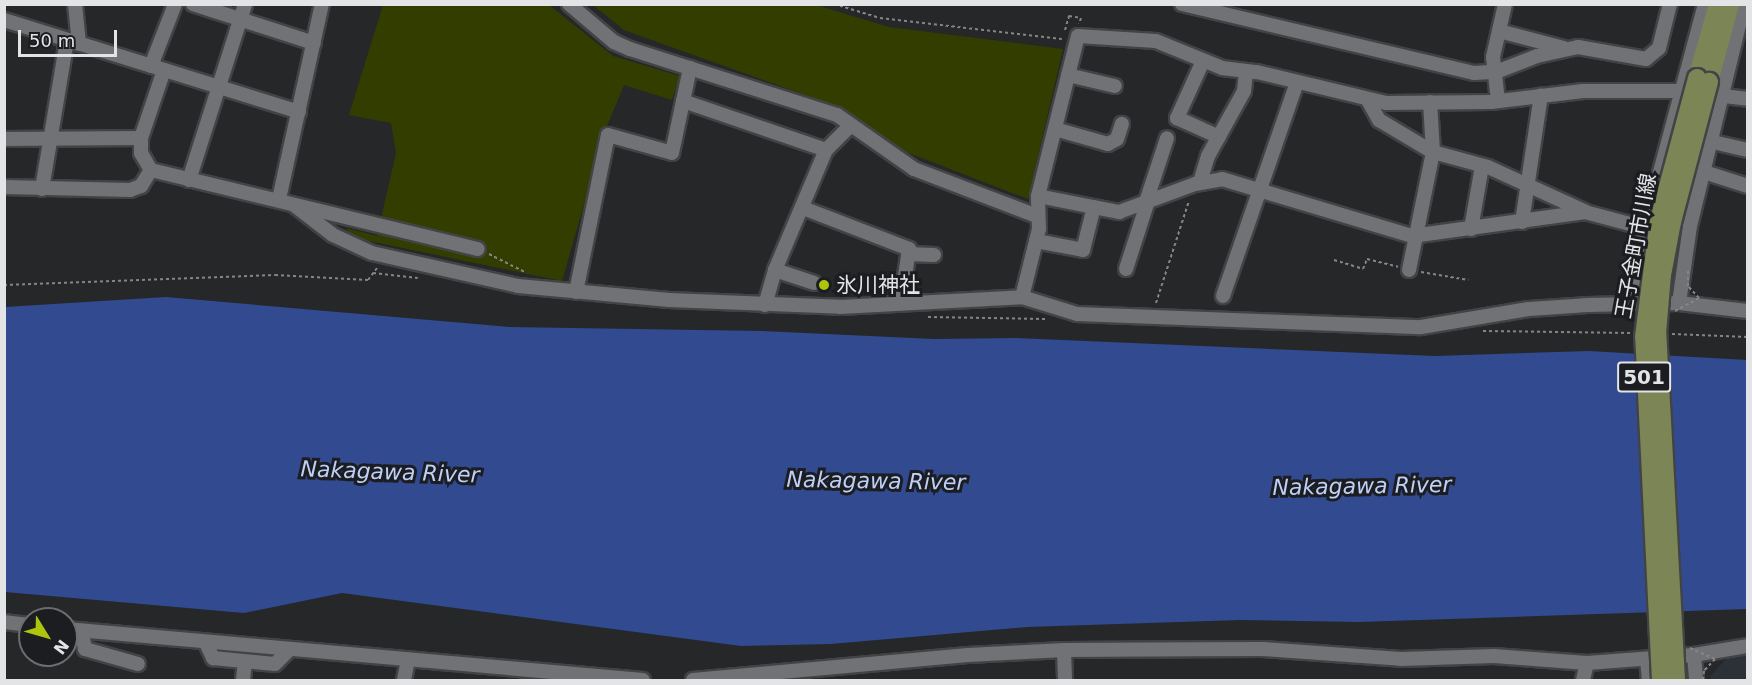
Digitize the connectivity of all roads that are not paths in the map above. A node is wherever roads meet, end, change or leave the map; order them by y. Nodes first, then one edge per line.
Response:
1 (75, 4) edge
2 (175, 4) edge
3 (193, 4) edge
4 (245, 4) edge
5 (322, 4) edge
6 (569, 4) edge
7 (1182, 4) edge
8 (1505, 4) edge
9 (1670, 4) edge
10 (1705, 4) edge
11 (1718, 4) edge
12 (1744, 4) edge
13 (1740, 15) edge
14 (4, 20) edge
15 (240, 20) junction
16 (1499, 31) junction
17 (73, 42) junction
18 (314, 43) junction
19 (1566, 49) junction
20 (1203, 61) junction
21 (151, 66) junction
22 (690, 68) junction
23 (164, 70) junction
24 (1246, 71) junction
25 (1496, 72) junction
26 (1068, 75) junction
27 (1703, 80) junction
28 (1297, 82) junction
29 (1115, 86) dead end
30 (219, 87) junction
31 (1681, 91) junction
32 (1541, 95) junction
33 (1724, 96) junction
34 (1748, 99) edge
35 (683, 101) junction
36 (1498, 101) junction
37 (1370, 102) junction
38 (1430, 102) junction
39 (299, 112) junction
40 (1122, 124) dead end
41 (851, 125) junction
42 (1055, 129) junction
43 (1219, 137) junction
44 (141, 138) junction
45 (1167, 138) dead end
46 (4, 139) edge
47 (49, 139) junction
48 (1713, 142) junction
49 (825, 150) junction
50 (1748, 150) edge
51 (1433, 152) junction
52 (1482, 166) junction
53 (151, 170) junction
54 (1704, 172) junction
55 (189, 180) junction
56 (1198, 183) junction
57 (1528, 185) junction
58 (1748, 186) edge
59 (4, 187) edge
60 (42, 189) junction
61 (1259, 189) junction
62 (1038, 196) junction
63 (279, 198) junction
64 (1147, 201) junction
65 (294, 205) junction
66 (1094, 207) junction
67 (803, 208) junction
68 (1585, 212) junction
69 (1037, 216) junction
70 (1522, 222) junction
71 (1645, 228) junction
72 (1471, 229) junction
73 (1417, 235) junction
74 (1036, 240) junction
75 (478, 249) road end
76 (908, 254) junction
77 (934, 255) dead end
78 (1126, 269) dead end
79 (775, 270) junction
80 (1409, 270) dead end
81 (814, 283) dead end
82 (576, 292) junction
83 (1223, 296) dead end
84 (1022, 297) junction
85 (902, 303) junction
86 (1678, 303) junction
87 (1634, 304) junction
88 (765, 305) junction
89 (1748, 311) edge
90 (78, 630) edge
91 (82, 631) junction
92 (206, 643) junction
93 (1748, 646) edge
94 (290, 649) junction
95 (1064, 650) junction
96 (1694, 655) junction
97 (408, 659) junction
98 (1647, 659) junction
99 (245, 662) junction
100 (1587, 663) junction
101 (138, 664) dead end
102 (538, 675) edge
103 (773, 678) edge
104 (243, 681) edge
105 (404, 681) edge
106 (643, 681) edge
107 (693, 681) edge
108 (1065, 681) edge
109 (1583, 681) edge
110 (1648, 681) edge
111 (1662, 681) edge
112 (1676, 681) edge
113 (1695, 681) edge

1 - 17 street
2 - 21 street
3 - 15 street
4 - 15 street
5 - 18 street
6 - 22 street
7 - 25 street
8 - 16 street
9 - 19 street
10 - 31 street
11 - 27 main road, 王子金町市川線 / 501
12 - 13 street
13 - 27 main road, 王子金町市川線 / 501
13 - 33 street
14 - 17 street
15 - 18 street
15 - 30 street
16 - 19 street
16 - 25 street
17 - 21 street
17 - 47 street
18 - 39 street
19 - 25 street
20 - 24 street
20 - 26 street
20 - 43 street
21 - 23 street
22 - 35 street
22 - 41 street
23 - 30 street
23 - 44 street
24 - 28 street
24 - 43 street
25 - 36 street
26 - 29 street
26 - 42 street
27 - 111 main road, 王子金町市川線 / 501, bridge
27 - 112 main road, 王子金町市川線 / 501, bridge
28 - 37 street
28 - 61 street
30 - 39 street
30 - 55 street
31 - 32 street
31 - 71 street
32 - 36 street
32 - 57 street
33 - 34 street
33 - 48 street
35 - 49 street
35 - 82 street
36 - 38 street
37 - 38 street
37 - 51 street
38 - 51 street
39 - 63 street
40 - 42 street
41 - 49 street
41 - 69 street
42 - 62 street
43 - 56 street
44 - 47 street
44 - 53 street
45 - 64 street
46 - 47 street
47 - 60 street
48 - 50 street
48 - 54 street
49 - 67 street
51 - 52 street
51 - 73 street
52 - 57 street
52 - 72 street
53 - 55 street
53 - 60 street
54 - 58 street
54 - 86 street
55 - 63 street
56 - 61 street
56 - 64 street
57 - 68 street
57 - 70 street
59 - 60 street
61 - 73 street
61 - 83 street
62 - 66 street
62 - 69 street
63 - 65 street
64 - 66 street
64 - 78 street
65 - 75 street
65 - 82 street
66 - 74 street
67 - 76 street
67 - 79 street
68 - 70 street
68 - 71 street
69 - 74 street
70 - 72 street
71 - 87 street
72 - 73 street
73 - 80 street
74 - 84 street
76 - 77 street
76 - 85 street
79 - 81 street
79 - 88 street
82 - 88 street
84 - 85 street
84 - 87 street
85 - 88 street
86 - 87 street
86 - 89 street
90 - 91 street
91 - 92 street
91 - 101 street
92 - 94 street
92 - 99 street
93 - 96 street
94 - 97 street
94 - 99 street
95 - 100 street
95 - 103 street
95 - 108 street
96 - 98 street
96 - 113 street
97 - 102 street
97 - 105 street
98 - 100 street
98 - 110 street
99 - 104 street
100 - 109 street
102 - 106 street
103 - 107 street

